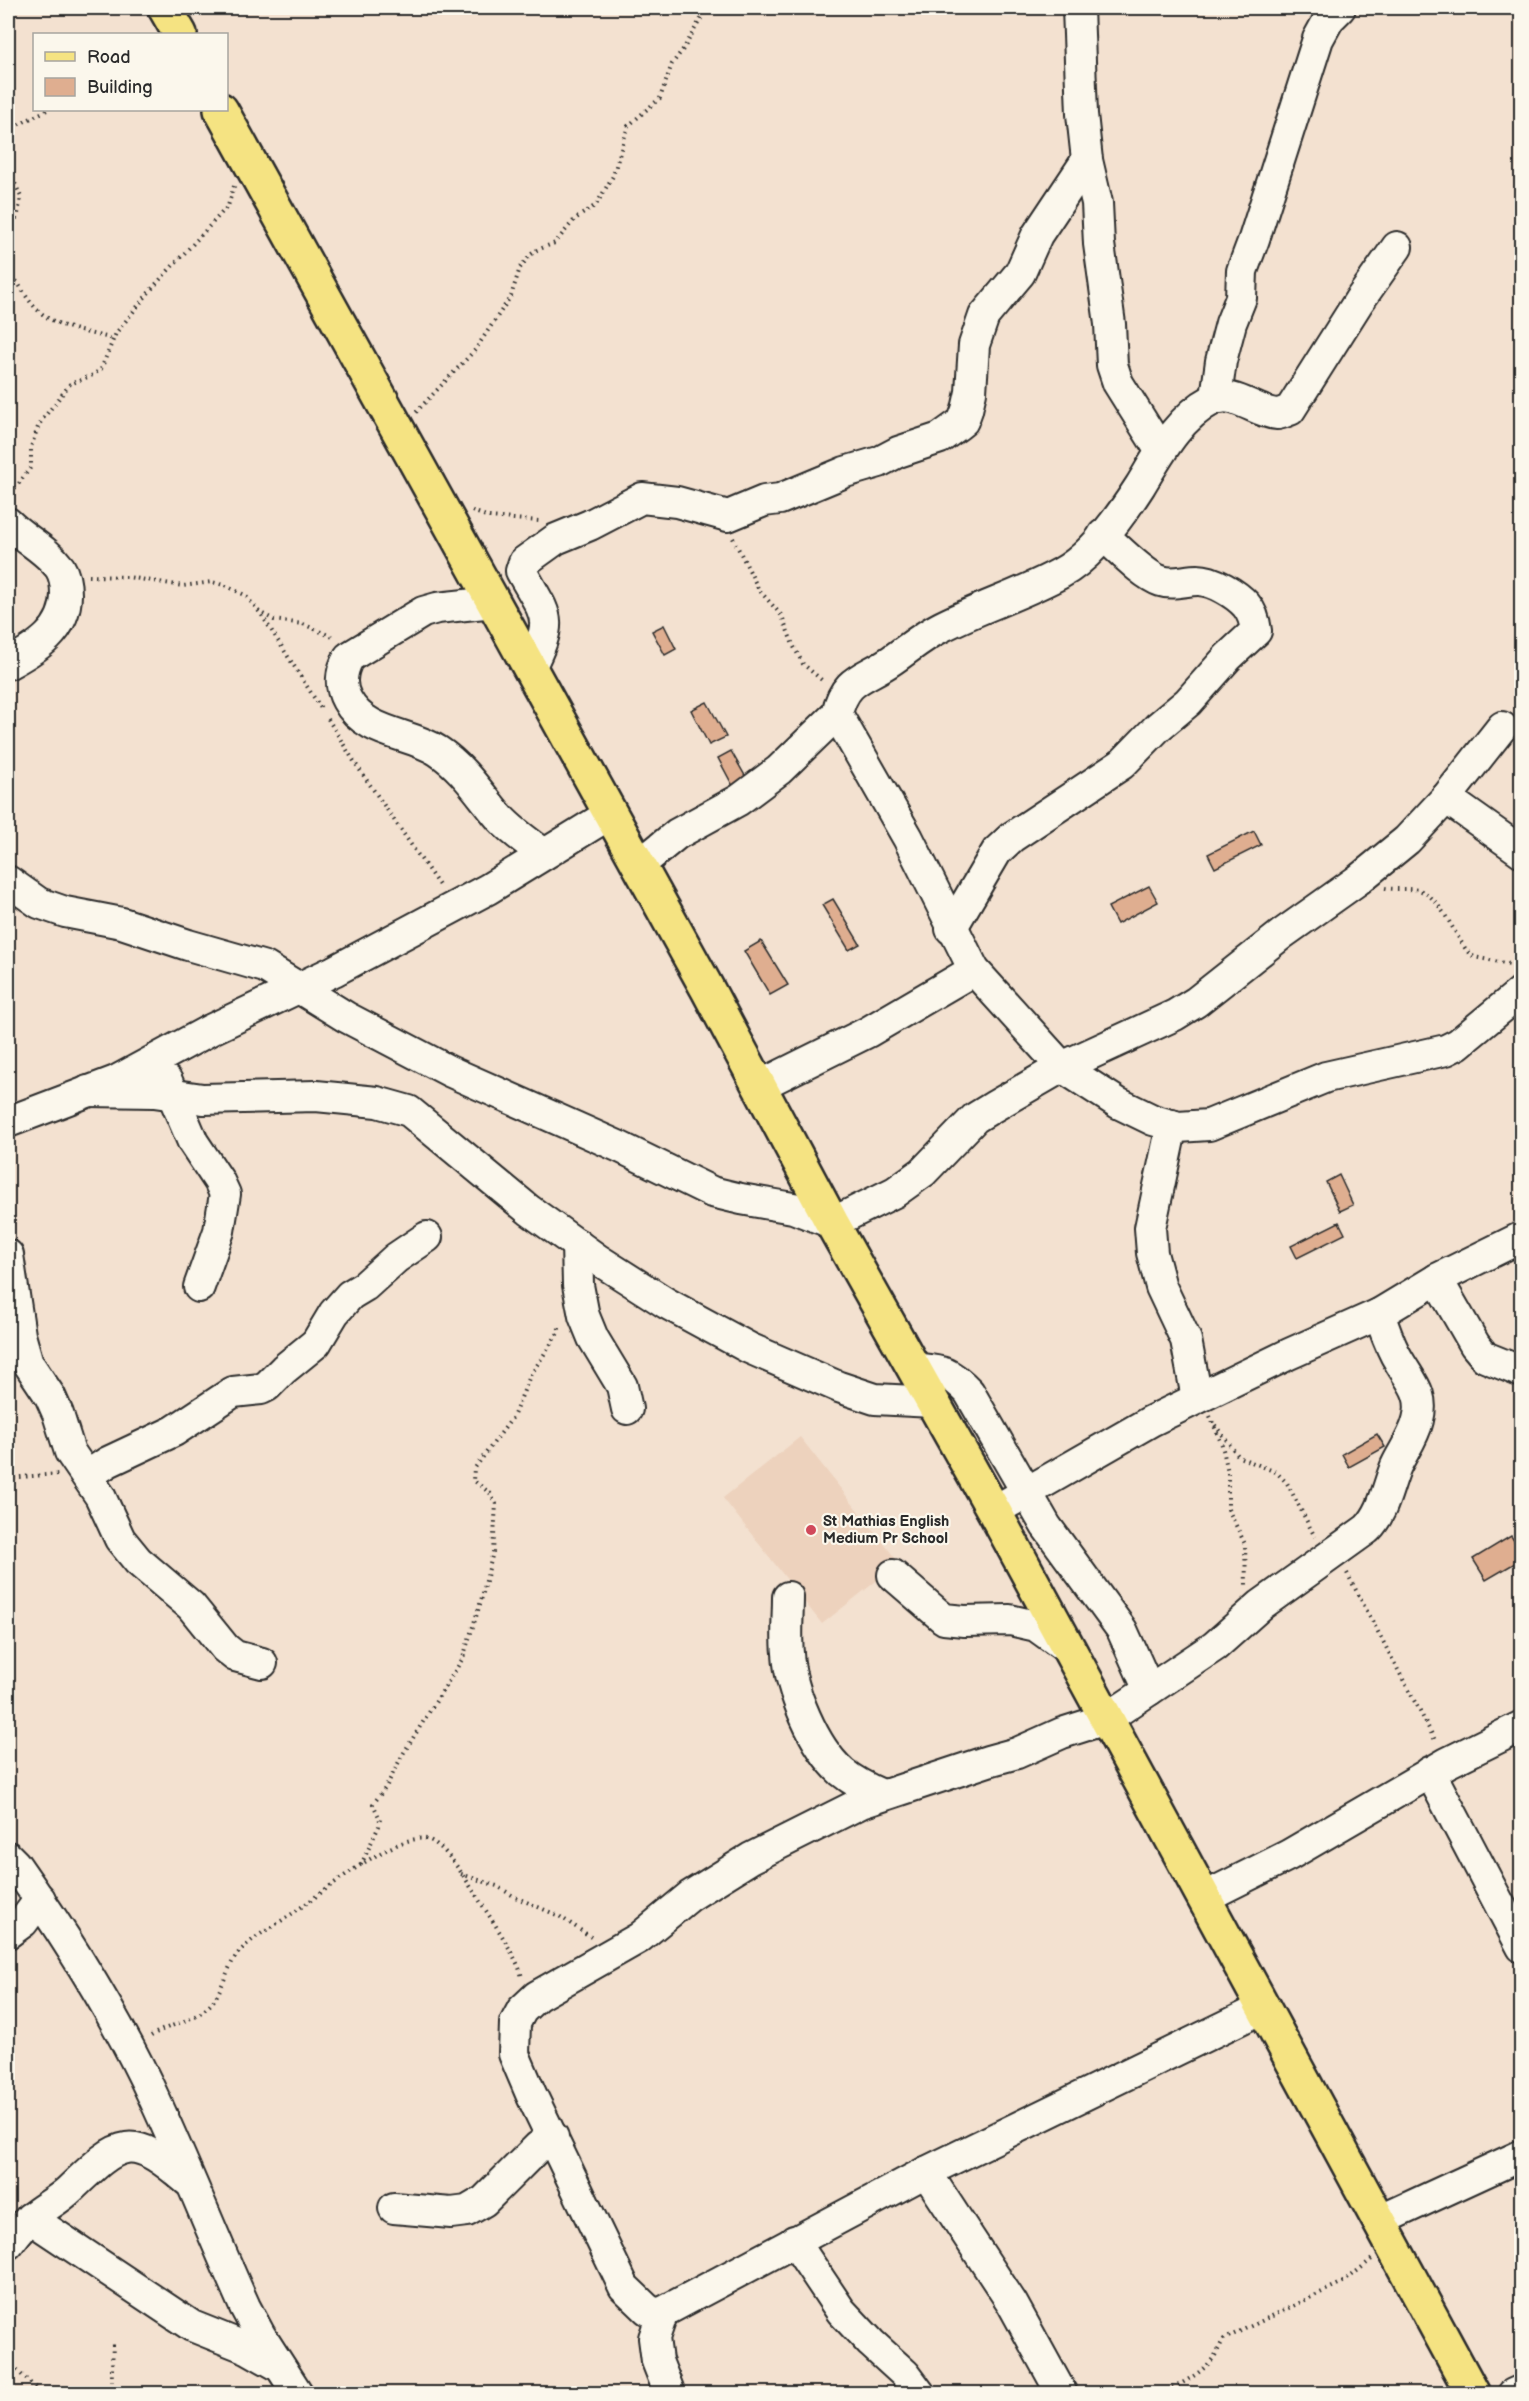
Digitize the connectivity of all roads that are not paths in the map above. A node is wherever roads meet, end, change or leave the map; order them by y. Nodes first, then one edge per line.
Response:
1 (165, 8) edge
2 (1078, 8) edge
3 (1340, 8) edge
4 (179, 33) edge
5 (222, 111) edge
6 (1087, 160) junction
7 (1397, 247) dead end
8 (1220, 398) junction
9 (1160, 450) junction
10 (8, 523) edge
11 (1103, 535) junction
12 (494, 602) junction
13 (8, 664) edge
14 (530, 668) junction
15 (838, 707) junction
16 (1502, 727) dead end
17 (1446, 798) junction
18 (610, 814) junction
19 (1521, 852) edge
20 (543, 854) junction
21 (638, 866) junction
22 (8, 880) edge
23 (951, 929) junction
24 (974, 970) junction
25 (299, 986) junction
26 (1521, 991) edge
27 (162, 1056) junction
28 (1062, 1067) junction
29 (759, 1086) junction
30 (88, 1091) junction
31 (172, 1095) junction
32 (13, 1125) edge
33 (1172, 1125) junction
34 (832, 1223) junction
35 (427, 1237) dead end
36 (1521, 1238) edge
37 (577, 1244) junction
38 (8, 1255) edge
39 (1437, 1279) junction
40 (199, 1287) dead end
41 (1379, 1314) junction
42 (914, 1368) junction
43 (1521, 1372) edge
44 (933, 1402) junction
45 (1204, 1406) junction
46 (627, 1409) dead end
47 (85, 1473) junction
48 (1027, 1493) junction
49 (994, 1511) junction
50 (893, 1575) dead end
51 (788, 1597) dead end
52 (1068, 1649) junction
53 (262, 1663) dead end
54 (1149, 1690) junction
55 (1106, 1719) junction
56 (1521, 1726) edge
57 (1439, 1767) junction
58 (882, 1795) junction
59 (8, 1857) edge
60 (1203, 1898) junction
61 (40, 1899) junction
62 (8, 1933) edge
63 (1521, 1947) edge
64 (1263, 2008) junction
65 (553, 2138) junction
66 (1521, 2155) edge
67 (926, 2172) junction
68 (190, 2182) junction
69 (394, 2208) dead end
70 (30, 2218) junction
71 (1387, 2231) junction
72 (794, 2241) junction
73 (8, 2244) edge
74 (663, 2312) junction
75 (281, 2367) junction
76 (1521, 2390) edge
77 (298, 2394) edge
78 (670, 2394) edge
79 (920, 2394) edge
80 (1062, 2394) edge
81 (1473, 2394) edge
82 (1513, 2394) edge

1 - 4 main road
2 - 6 street
3 - 8 street
5 - 12 main road
6 - 9 street
6 - 14 street
7 - 8 street
8 - 9 street
9 - 11 street
10 - 13 street
11 - 15 street
11 - 23 street
12 - 14 main road
12 - 20 street
14 - 18 main road
15 - 21 street
15 - 23 street
16 - 17 street
17 - 19 street
17 - 28 street
18 - 20 street
18 - 21 main road
20 - 25 street
21 - 29 main road
22 - 25 street
23 - 24 street
24 - 28 street
24 - 29 street
25 - 27 street
25 - 34 street
26 - 33 street
27 - 30 street
27 - 31 street
28 - 33 street
28 - 34 street
29 - 34 main road
30 - 31 street
30 - 32 street
31 - 37 street
31 - 40 street
33 - 45 street
34 - 42 main road
35 - 47 street
36 - 39 street
37 - 44 street
37 - 46 street
38 - 47 street
39 - 41 street
39 - 43 street
41 - 45 street
41 - 54 street
42 - 44 main road
42 - 48 street
44 - 49 main road
45 - 48 street
47 - 53 street
48 - 49 street
48 - 54 street
49 - 52 main road
50 - 52 street
51 - 58 street
52 - 55 main road
54 - 55 street
55 - 58 street
55 - 60 main road
56 - 57 street
57 - 60 street
57 - 63 street
58 - 65 street
59 - 61 street
60 - 64 main road
61 - 62 street
61 - 68 street
64 - 67 street
64 - 71 main road
65 - 69 street
65 - 74 street
66 - 71 street
67 - 72 street
67 - 80 street
68 - 70 street
68 - 75 street
70 - 73 street
70 - 75 street
71 - 81 main road
72 - 74 street
72 - 79 street
74 - 78 street
75 - 77 street
76 - 82 street

